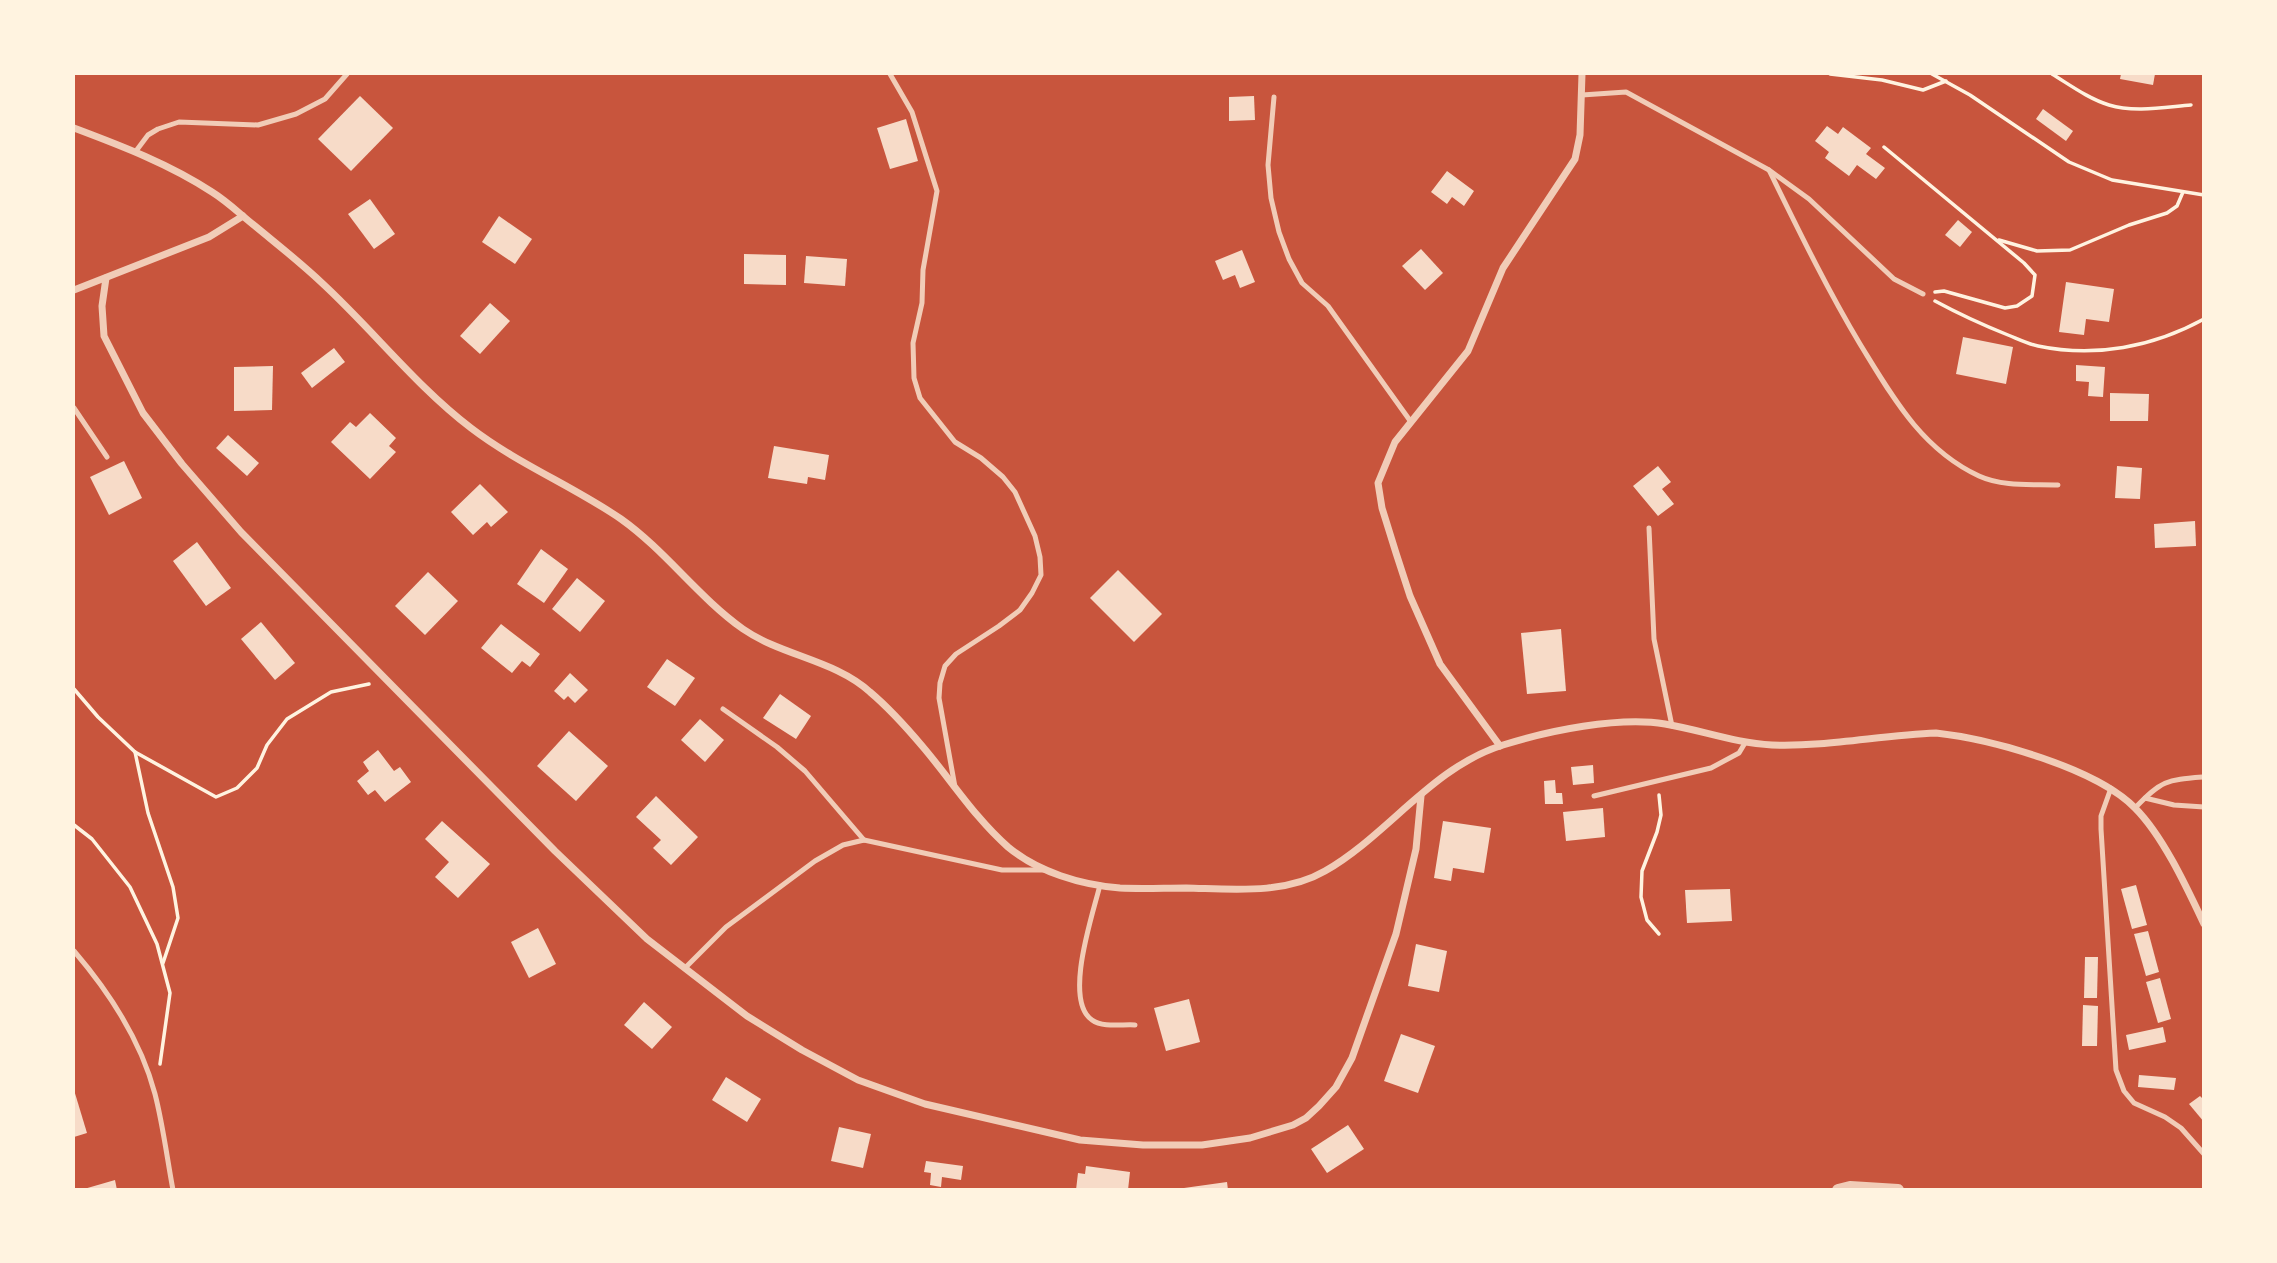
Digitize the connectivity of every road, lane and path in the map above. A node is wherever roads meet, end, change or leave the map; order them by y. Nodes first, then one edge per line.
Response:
1 (346, 74) edge
2 (890, 74) edge
3 (1582, 74) edge
4 (1830, 74) edge
5 (1932, 74) edge
6 (2052, 74) edge
7 (1946, 81) junction
8 (1582, 95) junction
9 (1274, 97) dead end
10 (2191, 105) dead end
11 (74, 128) edge
12 (1884, 147) dead end
13 (136, 151) junction
14 (1769, 170) junction
15 (2183, 192) junction
16 (2203, 195) edge
17 (243, 216) junction
18 (1997, 240) junction
19 (106, 278) junction
20 (74, 290) edge
21 (1923, 294) junction
22 (2203, 319) edge
23 (74, 408) edge
24 (1411, 422) junction
25 (107, 457) dead end
26 (2058, 485) dead end
27 (1649, 528) dead end
28 (389, 680) junction
29 (74, 690) edge
30 (723, 709) dead end
31 (1672, 726) junction
32 (1745, 743) junction
33 (1500, 746) junction
34 (135, 752) junction
35 (2203, 777) edge
36 (1658, 781) junction
37 (2111, 788) junction
38 (956, 790) junction
39 (1421, 796) junction
40 (1594, 796) dead end
41 (2145, 797) junction
42 (2203, 807) edge
43 (2135, 808) junction
44 (74, 825) edge
45 (864, 840) junction
46 (1047, 870) junction
47 (1100, 885) junction
48 (2203, 924) edge
49 (1659, 934) dead end
50 (74, 951) edge
51 (163, 964) junction
52 (685, 968) junction
53 (1135, 1025) dead end
54 (155, 1094) junction
55 (2203, 1154) edge
56 (173, 1189) edge
57 (1838, 1189) edge
58 (1898, 1189) edge

1 - 13 lane
2 - 38 lane
3 - 8 street
4 - 7 path
5 - 7 path
6 - 10 path
7 - 15 path
8 - 14 lane
8 - 24 street
9 - 24 lane
11 - 13 street
12 - 18 path
13 - 17 street
14 - 21 lane
14 - 26 lane
15 - 16 path
15 - 18 path
17 - 19 street
17 - 38 street
18 - 21 path
19 - 20 street
19 - 28 street
21 - 22 path
23 - 25 lane
24 - 33 street
27 - 31 lane
28 - 34 path
28 - 52 street
29 - 34 path
30 - 45 lane
31 - 32 street
31 - 33 street
32 - 36 lane
32 - 37 street
33 - 39 street
34 - 51 path
35 - 41 lane
36 - 40 lane
36 - 49 path
37 - 43 street
37 - 55 lane
38 - 46 street
39 - 47 street
39 - 52 street
41 - 42 lane
41 - 43 lane
43 - 48 street
44 - 51 path
45 - 46 lane
45 - 52 lane
46 - 47 street
47 - 53 lane
50 - 54 lane
51 - 54 path
54 - 56 lane
57 - 58 street

